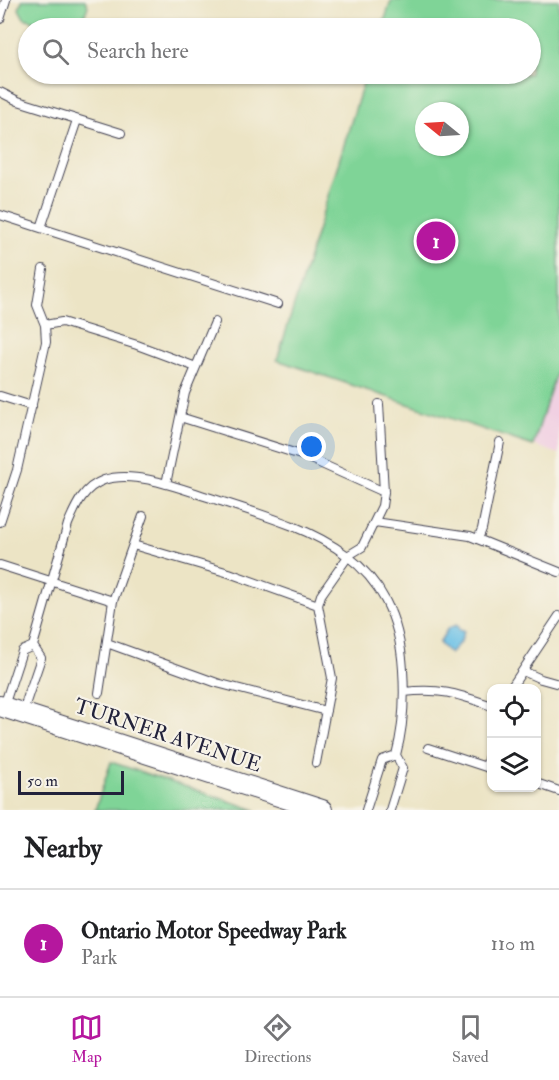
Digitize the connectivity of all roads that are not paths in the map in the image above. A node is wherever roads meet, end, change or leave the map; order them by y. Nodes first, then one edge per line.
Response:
1 (6, 0) edge
2 (0, 19) edge
3 (0, 92) edge
4 (77, 120) junction
5 (121, 133) dead end
6 (0, 215) edge
7 (41, 228) junction
8 (43, 269) dead end
9 (278, 304) dead end
10 (215, 322) dead end
11 (45, 326) junction
12 (196, 368) junction
13 (0, 396) edge
14 (379, 404) dead end
15 (32, 406) junction
16 (180, 417) junction
17 (500, 442) dead end
18 (166, 484) junction
19 (384, 492) junction
20 (3, 504) edge
21 (143, 516) dead end
22 (0, 522) edge
23 (375, 522) junction
24 (478, 539) junction
25 (133, 545) junction
26 (349, 555) junction
27 (0, 565) edge
28 (559, 572) edge
29 (51, 582) junction
30 (113, 601) junction
31 (318, 605) junction
32 (559, 616) edge
33 (107, 643) junction
34 (33, 646) junction
35 (523, 671) junction
36 (514, 684) edge
37 (559, 684) edge
38 (404, 692) junction
39 (99, 693) dead end
40 (487, 704) edge
41 (2, 707) edge
42 (326, 711) junction
43 (23, 713) junction
44 (428, 748) dead end
45 (396, 755) junction
46 (316, 763) dead end
47 (487, 767) edge
48 (541, 784) edge
49 (559, 791) edge
50 (322, 810) edge
51 (366, 810) edge
52 (390, 810) edge

1 - 2 lane
3 - 4 lane
4 - 5 lane
4 - 7 lane
6 - 7 lane
7 - 9 lane
8 - 11 lane
10 - 12 lane
11 - 12 lane
11 - 15 lane
12 - 16 lane
13 - 15 lane
14 - 19 lane
15 - 20 lane
16 - 18 lane
16 - 19 lane
17 - 24 lane
18 - 26 lane
18 - 29 lane
19 - 23 lane
20 - 22 lane
21 - 25 lane
23 - 24 lane
23 - 26 lane
24 - 28 lane
25 - 30 lane
25 - 31 lane
26 - 31 lane
26 - 38 lane
27 - 29 lane
29 - 30 lane
29 - 34 lane
30 - 33 lane
31 - 42 lane
32 - 35 lane
33 - 39 lane
33 - 42 lane
34 - 41 lane
34 - 43 lane
35 - 36 lane
35 - 37 lane
38 - 40 lane
38 - 45 lane
41 - 43 street, TURNER AVENUE
42 - 46 lane
43 - 50 street, TURNER AVENUE
44 - 47 lane
45 - 51 lane
45 - 52 lane
48 - 49 lane

